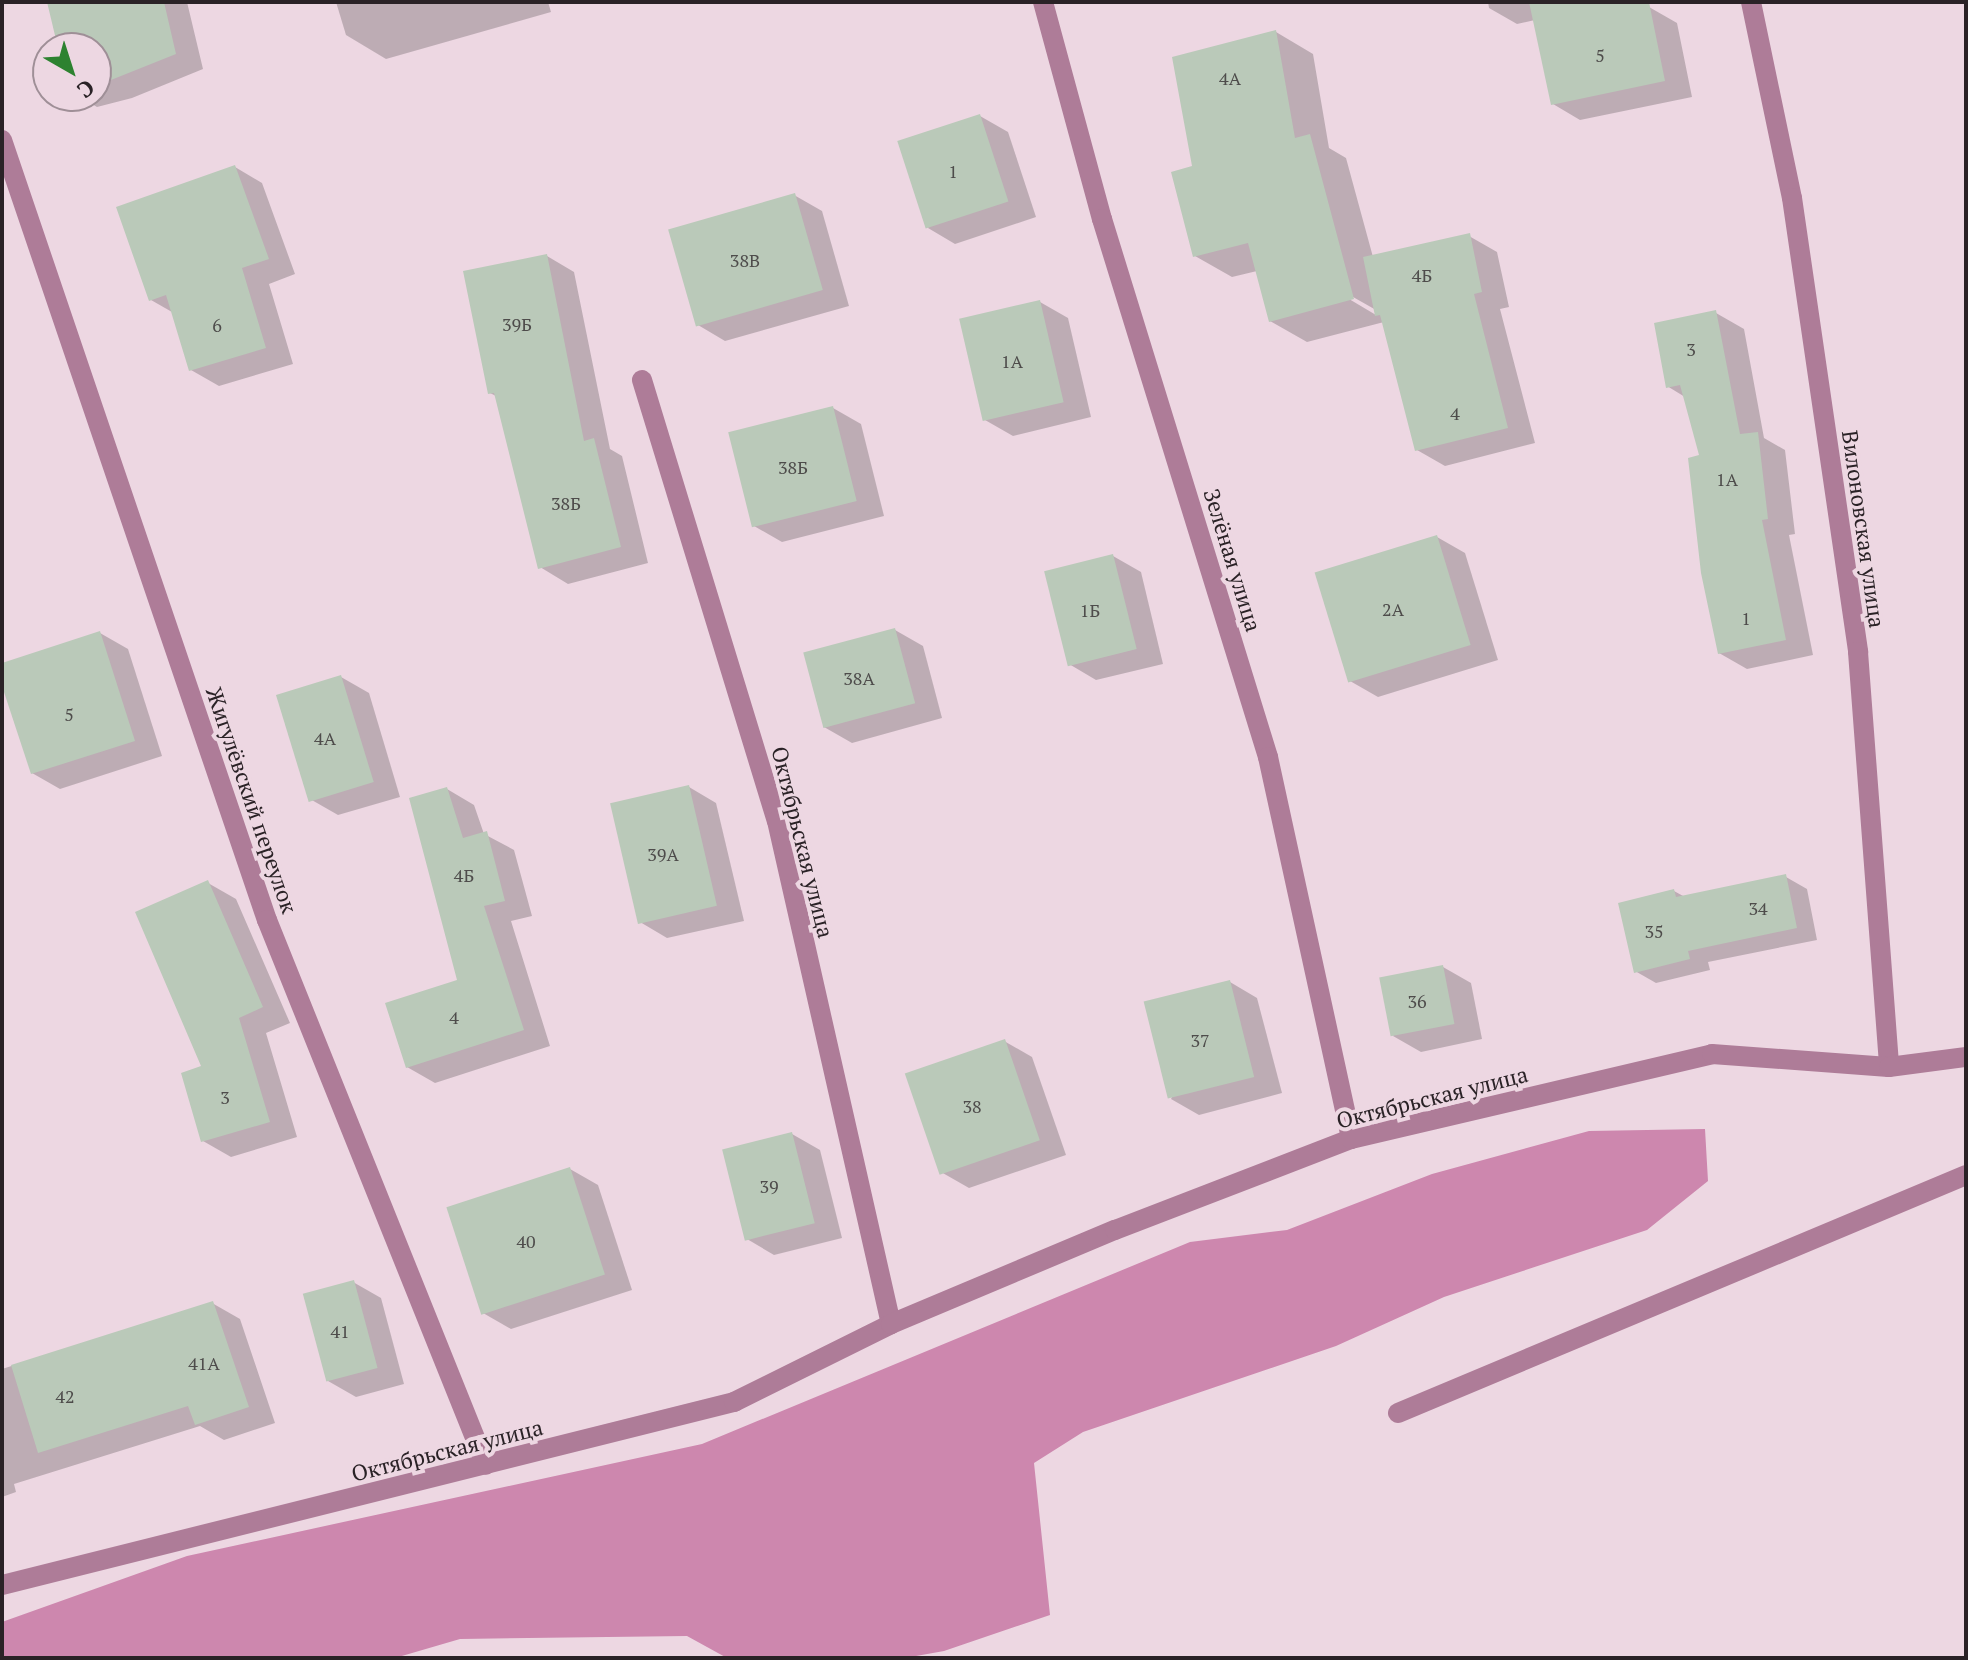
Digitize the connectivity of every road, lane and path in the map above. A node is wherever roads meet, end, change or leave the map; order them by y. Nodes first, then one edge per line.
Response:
1 (1043, 2) edge
2 (1751, 2) edge
3 (2, 140) edge
4 (642, 380) dead end
5 (1966, 1057) edge
6 (1889, 1067) junction
7 (1351, 1139) junction
8 (1966, 1175) edge
9 (891, 1324) junction
10 (1398, 1413) dead end
11 (486, 1465) junction
12 (2, 1585) edge

1 - 7 street, Зелёная улица
2 - 6 street, Вилоновская улица
3 - 11 street, Жигулёвский переулок
4 - 9 street, Октябрьская улица
5 - 6 street, Октябрьская улица
6 - 7 street, Октябрьская улица
7 - 9 street, Октябрьская улица
8 - 10 street
9 - 11 street, Октябрьская улица
11 - 12 street, Октябрьская улица

